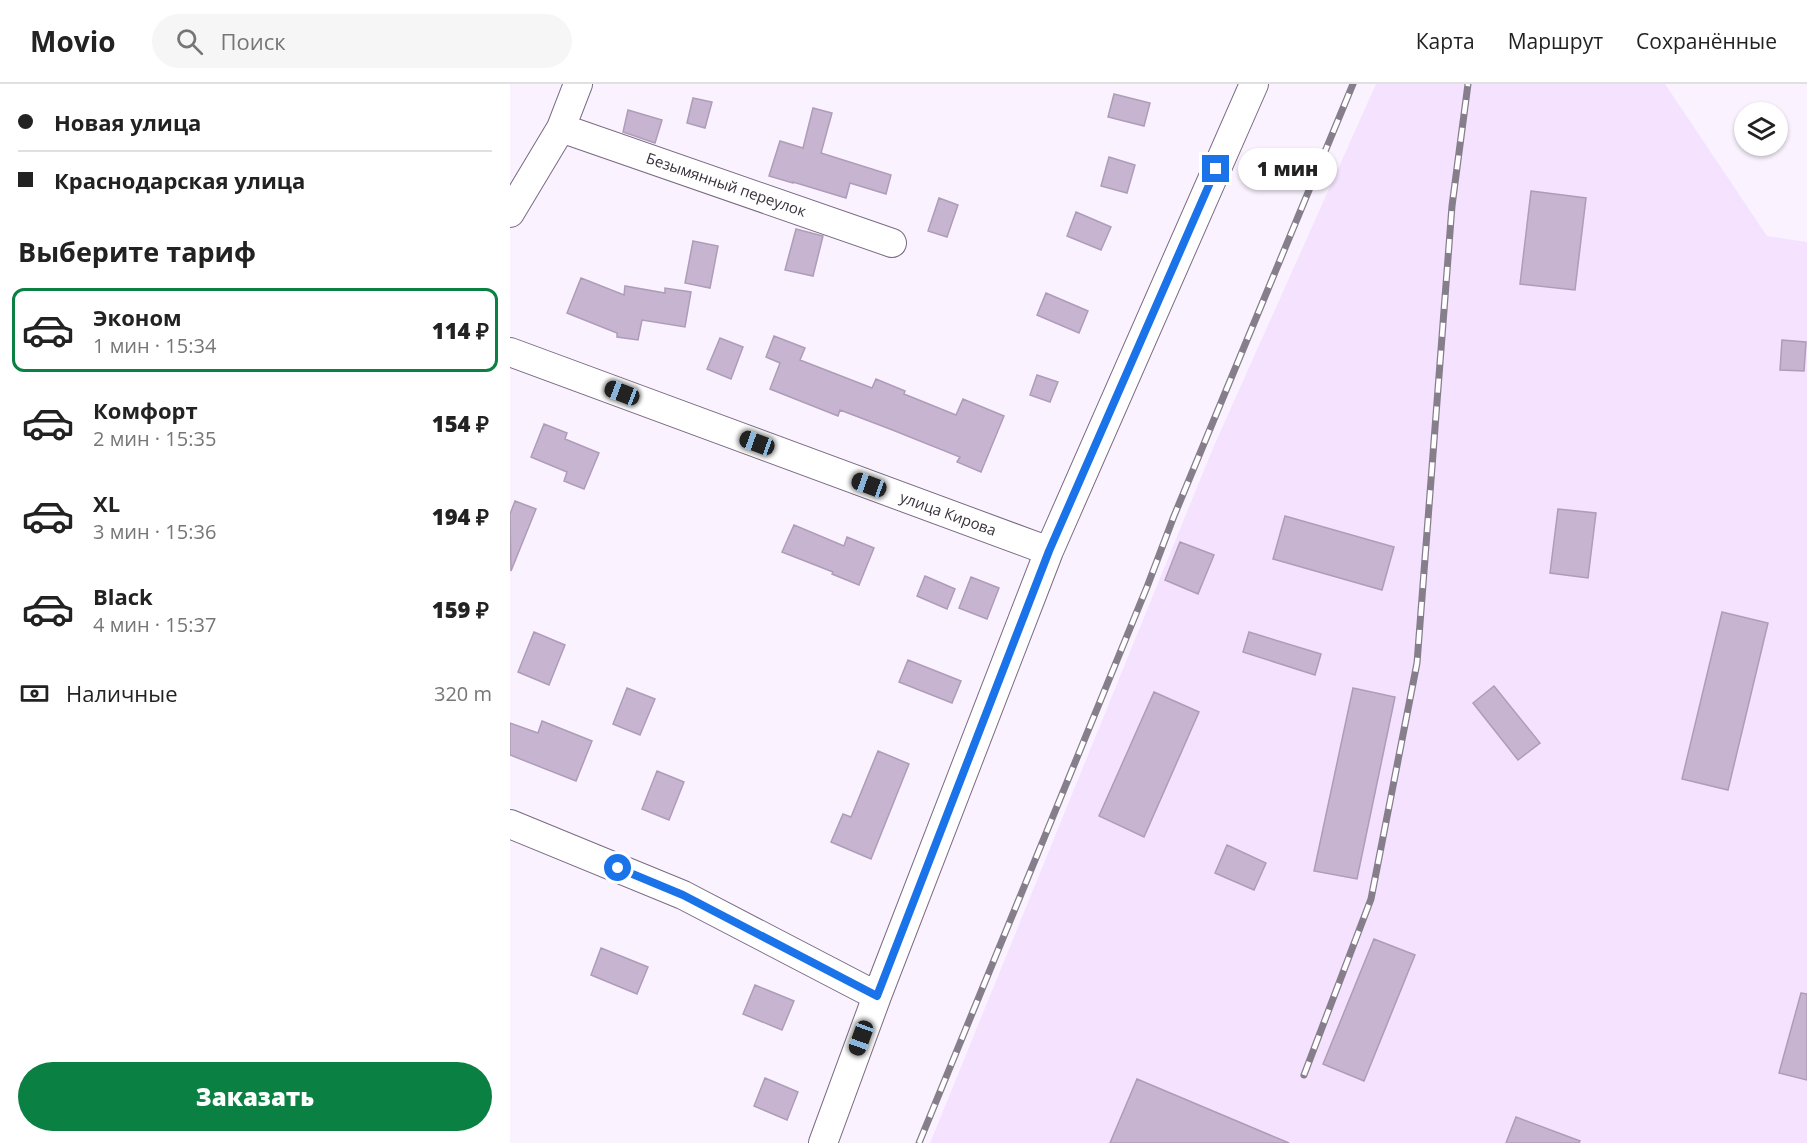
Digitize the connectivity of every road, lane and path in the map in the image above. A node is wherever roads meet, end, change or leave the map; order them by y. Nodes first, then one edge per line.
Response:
1 (578, 84) edge
2 (1254, 84) edge
3 (561, 128) junction
4 (510, 213) edge
5 (892, 243) dead end
6 (510, 352) edge
7 (1049, 551) junction
8 (510, 824) edge
9 (877, 996) junction
10 (823, 1143) edge

1 - 3 street
2 - 7 street
3 - 4 street
3 - 5 street, Безымянный переулок
6 - 7 street, улица Кирова
7 - 9 street
8 - 9 street
9 - 10 street

